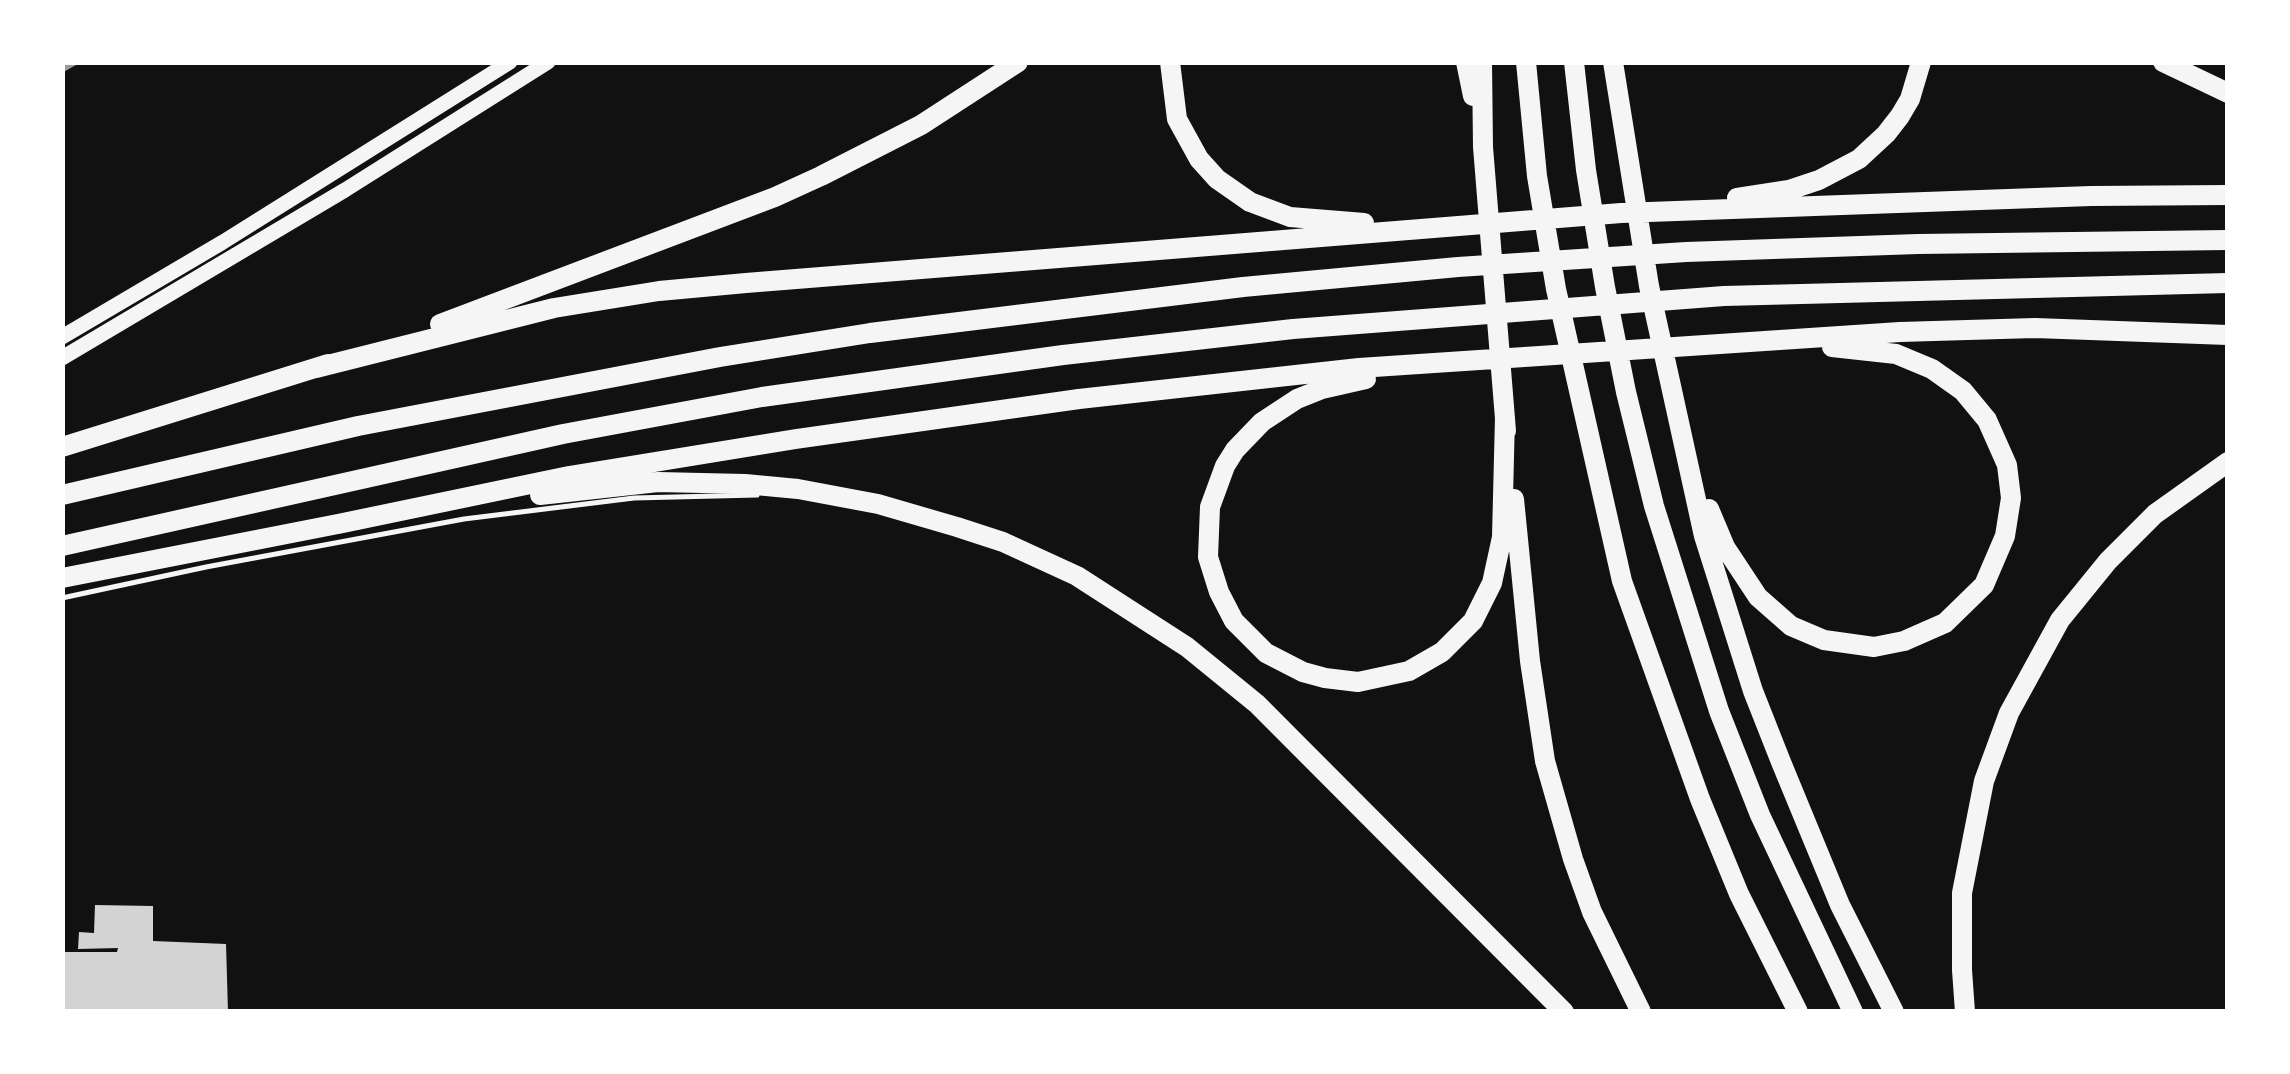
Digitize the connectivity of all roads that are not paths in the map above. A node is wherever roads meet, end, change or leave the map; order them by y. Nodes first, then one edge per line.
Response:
1 (510, 62) edge
2 (548, 62) edge
3 (1018, 62) edge
4 (1170, 62) edge
5 (1466, 62) edge
6 (1482, 62) edge
7 (1526, 62) edge
8 (1574, 62) edge
9 (1613, 62) edge
10 (1628, 62) edge
11 (1921, 62) edge
12 (2163, 62) edge
13 (2228, 93) edge
14 (1627, 146) junction
15 (1484, 154) junction
16 (2228, 195) edge
17 (1621, 213) junction
18 (1486, 222) junction
19 (2228, 240) edge
20 (2228, 284) edge
21 (2228, 335) edge
22 (62, 337) edge
23 (1658, 349) junction
24 (1521, 357) junction
25 (62, 358) edge
26 (316, 368) junction
27 (1676, 408) junction
28 (1504, 412) junction
29 (62, 447) edge
30 (2228, 462) edge
31 (62, 495) edge
32 (834, 495) junction
33 (338, 524) junction
34 (62, 546) edge
35 (62, 578) edge
36 (62, 598) edge
37 (1564, 1012) edge
38 (1641, 1012) edge
39 (1798, 1012) edge
40 (1853, 1012) edge
41 (1894, 1012) edge
42 (1965, 1012) edge

1 - 22 main road
2 - 25 main road
3 - 26 highway
4 - 18 highway
5 - 15 highway
6 - 15 highway
7 - 39 highway
8 - 40 highway
9 - 14 highway
10 - 14 highway
11 - 17 highway
12 - 13 highway
14 - 27 highway
15 - 28 highway
16 - 17 highway
17 - 18 highway
18 - 26 highway
19 - 31 highway
20 - 34 highway
21 - 23 highway
23 - 24 highway
23 - 27 highway
24 - 28 highway
24 - 33 highway
26 - 29 highway
27 - 41 highway
28 - 38 highway
30 - 42 highway
32 - 33 highway
32 - 36 lane
32 - 37 highway
33 - 35 highway

